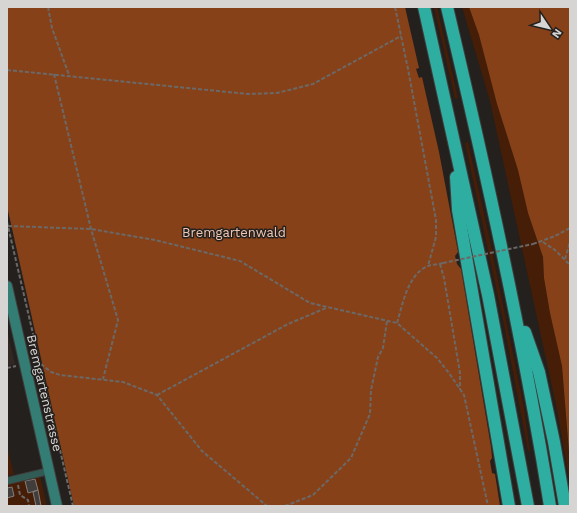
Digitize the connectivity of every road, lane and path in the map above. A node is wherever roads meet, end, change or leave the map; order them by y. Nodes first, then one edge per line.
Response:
1 (48, 7) edge
2 (395, 7) edge
3 (424, 7) edge
4 (446, 7) edge
5 (401, 36) junction
6 (7, 70) edge
7 (54, 74) junction
8 (69, 75) junction
9 (455, 145) junction
10 (7, 222) edge
11 (8, 226) edge
12 (570, 228) edge
13 (91, 229) junction
14 (543, 242) junction
15 (570, 242) edge
16 (565, 259) junction
17 (442, 264) junction
18 (570, 265) edge
19 (428, 266) junction
20 (7, 286) edge
21 (510, 294) junction
22 (328, 308) junction
23 (387, 321) junction
24 (397, 323) junction
25 (41, 363) junction
26 (17, 366) dead end
27 (7, 368) edge
28 (103, 379) junction
29 (460, 389) junction
30 (157, 395) junction
31 (49, 471) junction
32 (17, 478) junction
33 (7, 481) edge
34 (29, 506) edge
35 (57, 506) edge
36 (73, 506) edge
37 (267, 506) edge
38 (285, 506) edge
39 (488, 506) edge
40 (509, 506) edge
41 (528, 506) edge
42 (550, 506) edge
43 (565, 506) edge

1 - 8 path
2 - 5 path
3 - 9 highway
4 - 21 highway
5 - 8 path
5 - 19 path
6 - 7 path
7 - 8 path
7 - 13 path
9 - 40 highway
9 - 41 highway
10 - 11 path
11 - 13 path
11 - 25 path
12 - 14 path
13 - 22 path
13 - 28 path
14 - 16 path
14 - 17 path, bridge
15 - 16 path
16 - 18 path
17 - 19 path
17 - 29 path
19 - 24 path
20 - 31 main road, Bremgartenstrasse
21 - 42 highway
21 - 43 highway
22 - 23 path
22 - 30 path
23 - 24 path
23 - 38 path
24 - 29 path
25 - 28 path
25 - 36 path
26 - 27 path
28 - 30 path
29 - 39 path
30 - 37 path
31 - 32 lane
31 - 35 main road, Bremgartenstrasse
32 - 33 lane
32 - 34 path

